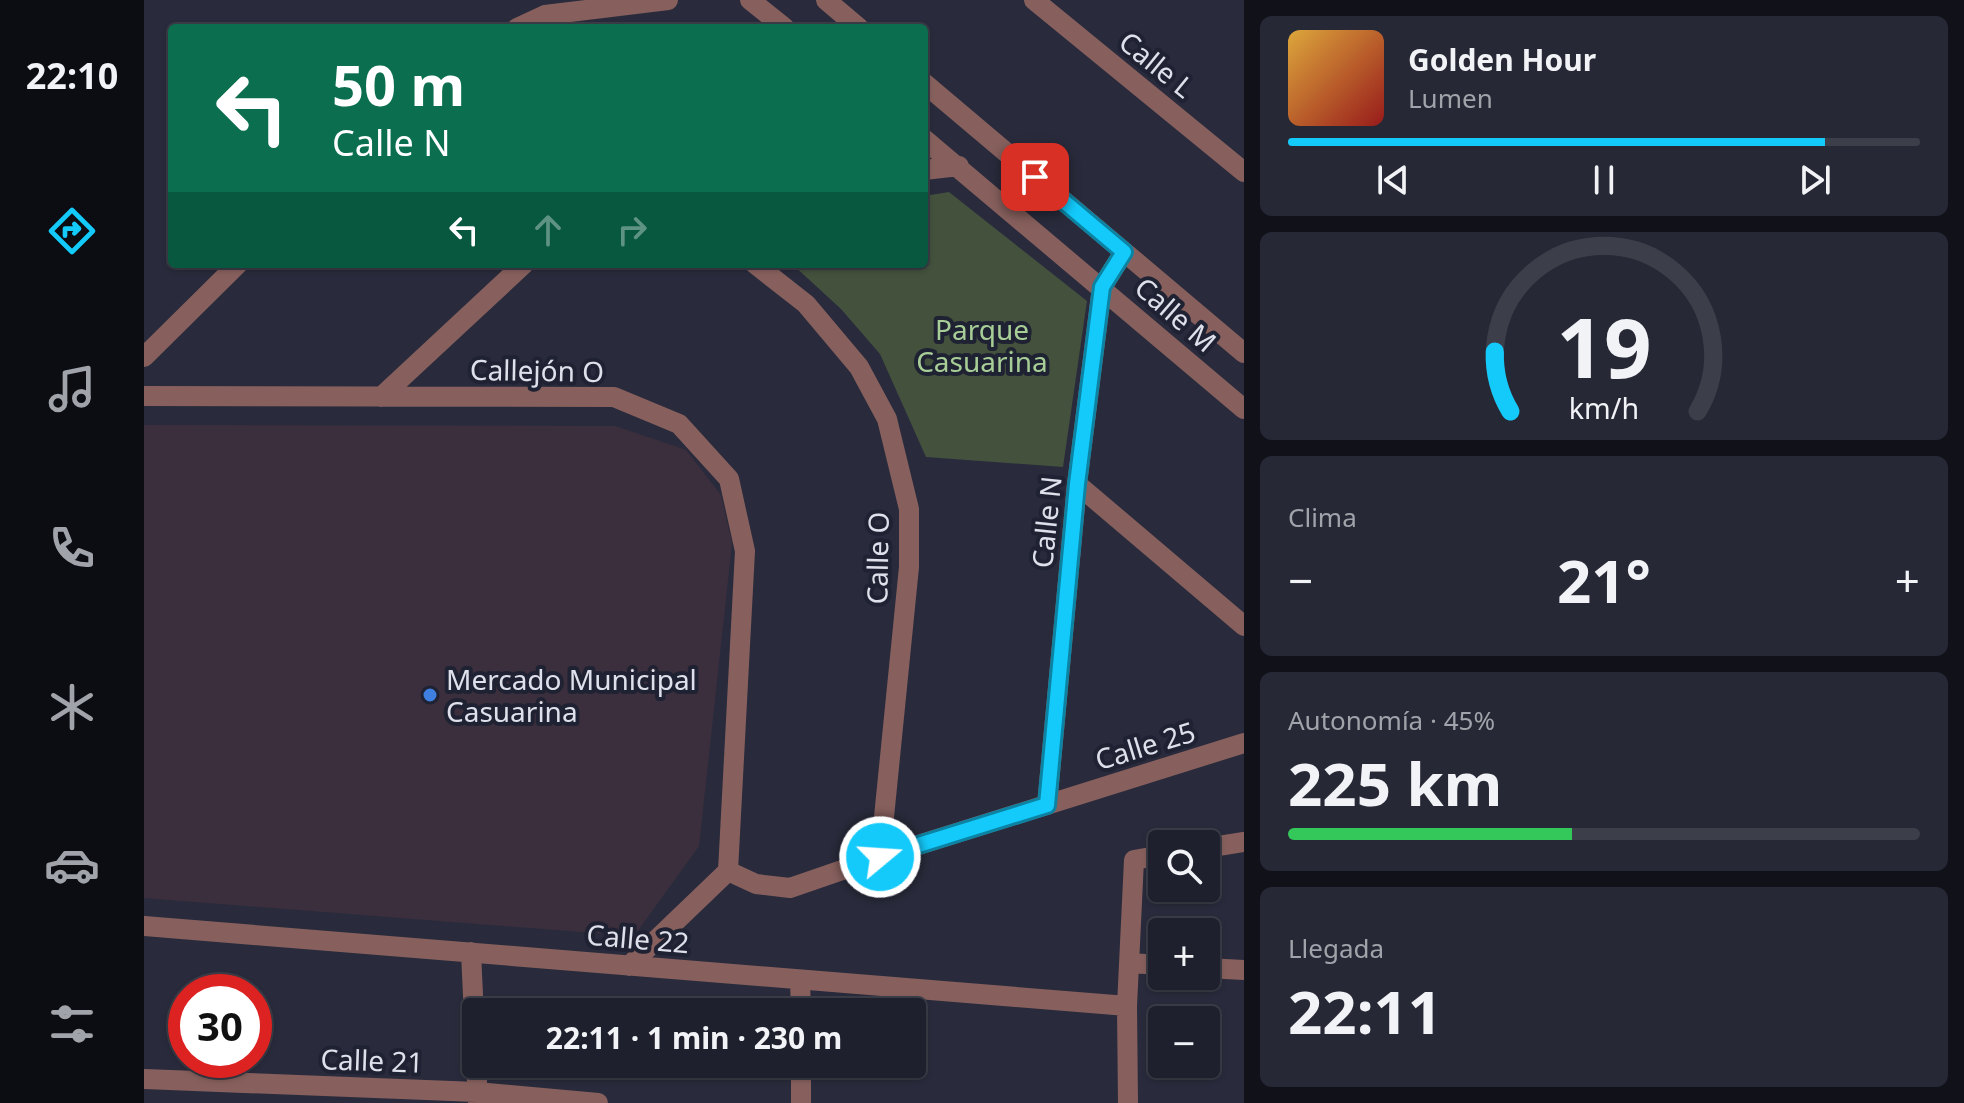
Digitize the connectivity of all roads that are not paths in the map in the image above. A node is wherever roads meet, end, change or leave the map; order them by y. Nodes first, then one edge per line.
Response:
1 (668, 0) edge
2 (750, 0) edge
3 (826, 0) edge
4 (1034, 0) edge
5 (627, 2) edge
6 (526, 24) edge
7 (780, 24) edge
8 (854, 24) edge
9 (928, 86) edge
10 (928, 142) edge
11 (959, 166) junction
12 (928, 170) edge
13 (1244, 172) edge
14 (1124, 252) junction
15 (234, 268) edge
16 (520, 268) edge
17 (760, 268) edge
18 (1102, 287) junction
19 (1244, 353) edge
20 (144, 357) edge
21 (144, 396) edge
22 (381, 397) junction
23 (1244, 409) edge
24 (1077, 484) junction
25 (1244, 626) edge
26 (1244, 743) edge
27 (1047, 805) junction
28 (1244, 842) edge
29 (1220, 846) edge
30 (880, 857) junction
31 (1148, 858) edge
32 (728, 871) junction
33 (144, 926) edge
34 (471, 952) junction
35 (1129, 963) junction
36 (1148, 964) edge
37 (629, 966) junction
38 (1220, 969) edge
39 (1244, 970) edge
40 (800, 980) junction
41 (801, 998) edge
42 (1127, 1006) junction
43 (801, 1078) edge
44 (144, 1079) edge
45 (477, 1097) edge
46 (598, 1103) edge
47 (801, 1103) edge
48 (1128, 1103) edge

1 - 5 street
2 - 7 street
3 - 8 street
4 - 13 street, Calle L
5 - 6 street
9 - 14 street, Calle M
10 - 11 street, Calle M
11 - 12 street
11 - 18 street, Calle M
14 - 18 street, Calle N
14 - 19 street, Calle M
15 - 20 street
16 - 22 street
17 - 30 street, Calle O
18 - 23 street, Calle M
18 - 24 street, Calle N
21 - 22 street, Callejón O
22 - 32 street, Callejón O
24 - 25 street
24 - 27 street, Calle N
26 - 27 street, Calle 25
27 - 30 street, Calle 25
28 - 29 street
30 - 32 street
31 - 35 street
32 - 37 street
33 - 34 street, Calle 22
34 - 37 street, Calle 22
34 - 45 street
35 - 36 street
35 - 42 street
37 - 40 street, Calle 22
38 - 39 street
40 - 41 street
40 - 42 street, Calle 22
42 - 48 street
43 - 47 street
44 - 45 street, Calle 21
45 - 46 street, Calle 21

